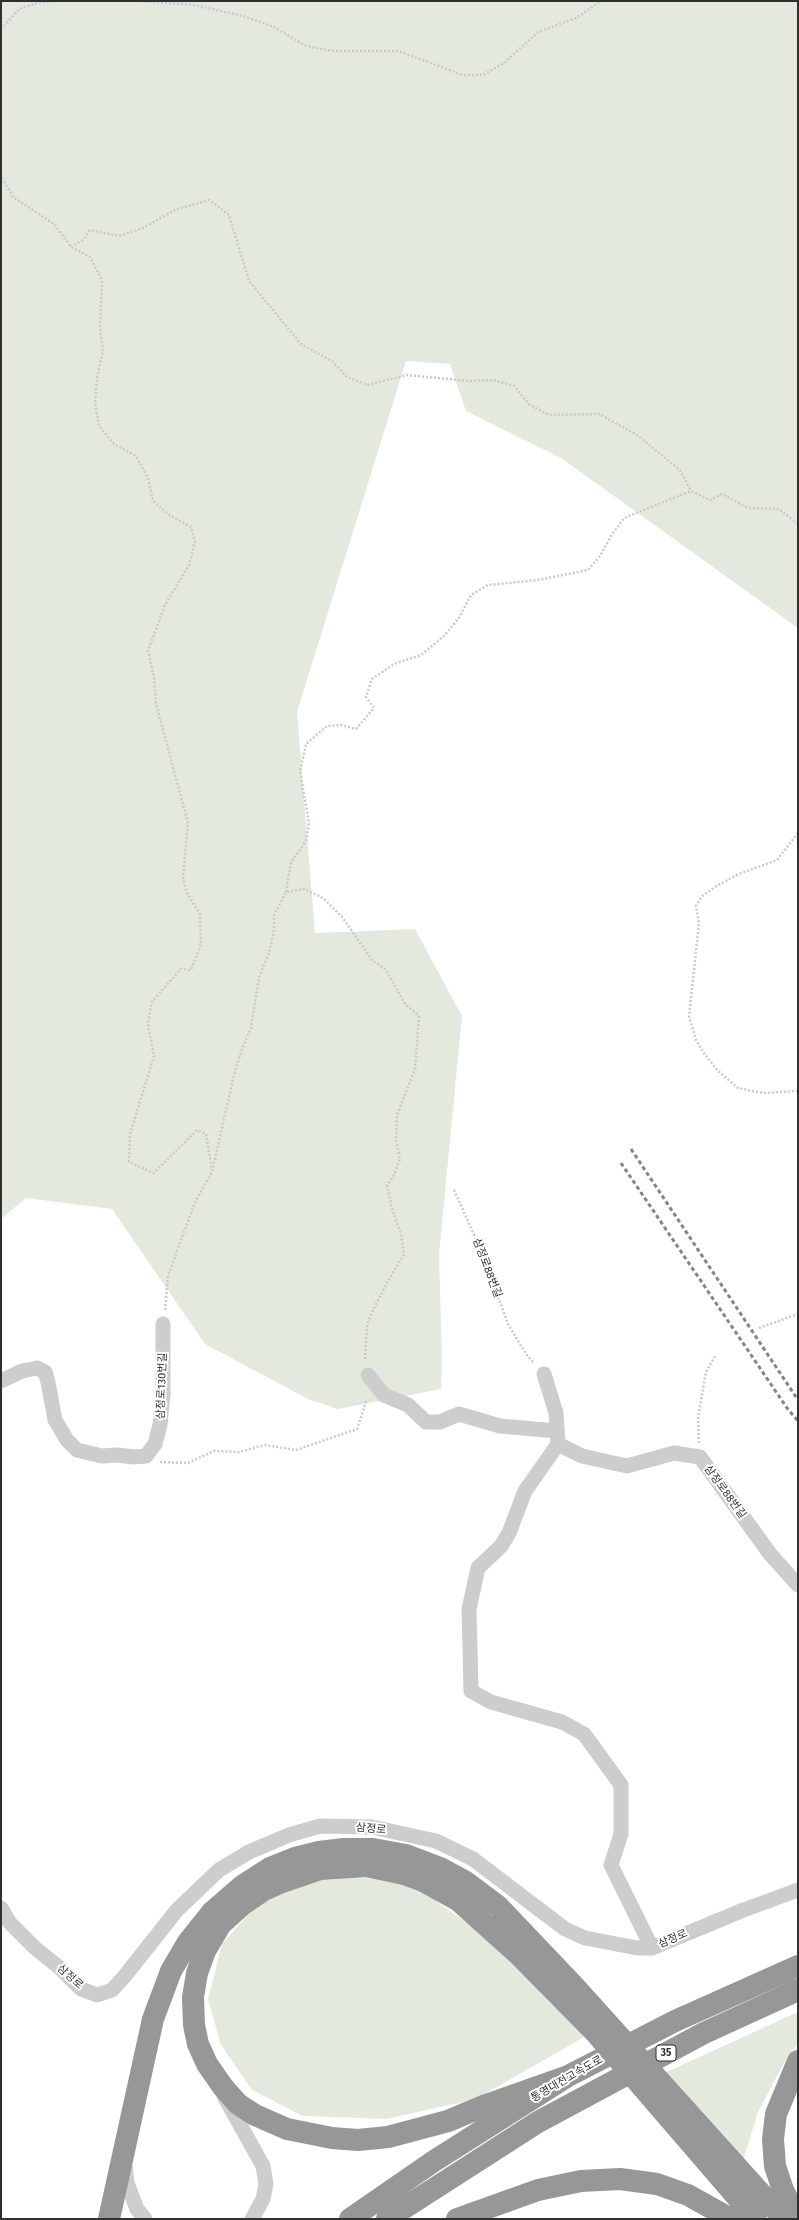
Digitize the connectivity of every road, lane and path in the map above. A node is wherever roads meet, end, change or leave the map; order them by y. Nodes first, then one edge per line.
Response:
1 (55, 1) edge
2 (141, 1) edge
3 (601, 1) edge
4 (1, 29) edge
5 (1, 179) edge
6 (71, 247) junction
7 (691, 491) junction
8 (798, 524) edge
9 (798, 832) edge
10 (286, 892) junction
11 (798, 1091) edge
12 (212, 1172) junction
13 (454, 1190) dead end
14 (798, 1314) edge
15 (163, 1324) joint
16 (759, 1328) dead end
17 (715, 1356) dead end
18 (544, 1374) joint
19 (368, 1375) junction
20 (1, 1381) edge
21 (558, 1437) junction
22 (133, 1457) junction
23 (700, 1457) junction
24 (798, 1585) edge
25 (798, 1890) edge
26 (1, 1908) edge
27 (652, 1948) junction
28 (798, 1966) edge
29 (798, 1990) edge
30 (798, 2062) edge
31 (207, 2064) junction
32 (568, 2076) junction
33 (123, 2155) junction
34 (747, 2218) edge
35 (109, 2219) edge
36 (145, 2219) edge
37 (252, 2219) edge
38 (350, 2219) edge
39 (387, 2219) edge
40 (458, 2219) edge
41 (784, 2219) edge
42 (798, 2219) edge

1 - 4 path
2 - 3 path
5 - 6 path
6 - 7 path
6 - 12 path
7 - 8 path
7 - 10 path
9 - 11 path
10 - 12 path
10 - 19 path
12 - 15 path
13 - 18 path, 삼정로88번길
14 - 16 path
15 - 22 street, 삼정로130번길
17 - 23 path
18 - 21 street
19 - 21 street, 삼정로88번길
19 - 22 path
20 - 22 street, 삼정로130번길
21 - 23 street, 삼정로88번길
21 - 27 street
23 - 24 street, 삼정로88번길
25 - 27 street, 삼정로
26 - 27 street, 삼정로
28 - 32 highway, 통영대전고속도로 / 35
29 - 39 highway, 35
30 - 42 highway
31 - 32 highway
31 - 34 highway
31 - 37 street
32 - 38 highway, 통영대전고속도로 / 35
33 - 35 highway
33 - 36 street
33 - 41 highway
34 - 40 highway

